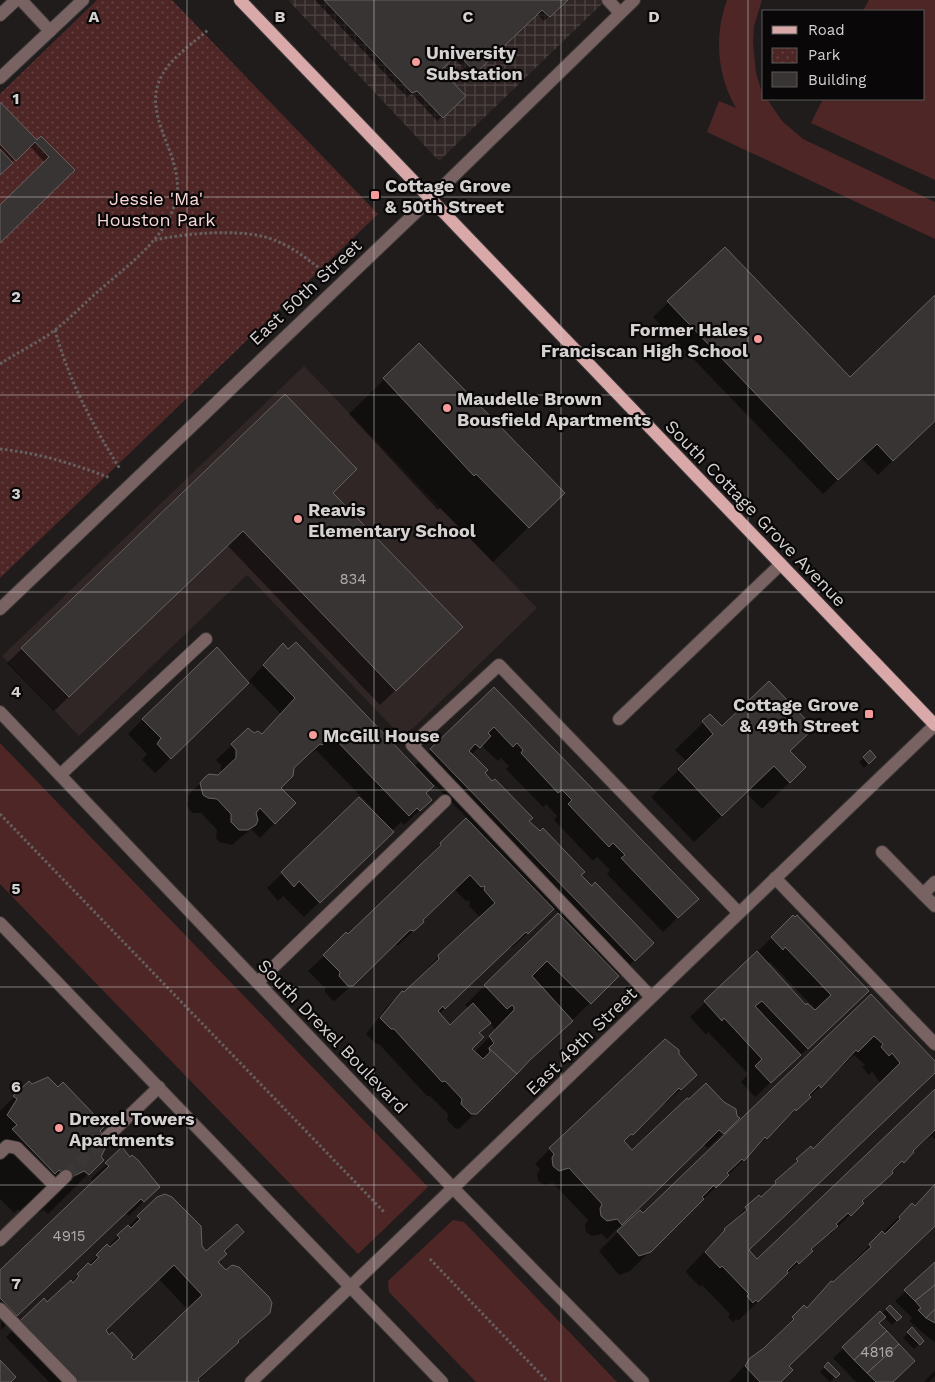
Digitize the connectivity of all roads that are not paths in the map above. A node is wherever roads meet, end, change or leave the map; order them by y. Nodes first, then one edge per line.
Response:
1 (16, 0) edge
2 (21, 0) edge
3 (83, 0) edge
4 (240, 0) edge
5 (608, 0) edge
6 (634, 0) edge
7 (620, 13) junction
8 (0, 15) edge
9 (50, 31) junction
10 (0, 78) edge
11 (431, 198) junction
12 (781, 564) junction
13 (0, 609) edge
14 (206, 639) dead end
15 (0, 712) edge
16 (620, 719) dead end
17 (935, 725) edge
18 (60, 775) junction
19 (445, 801) dead end
20 (882, 852) dead end
21 (775, 878) junction
22 (935, 882) edge
23 (923, 894) junction
24 (935, 906) edge
25 (739, 913) junction
26 (0, 922) edge
27 (258, 982) junction
28 (651, 997) junction
29 (935, 1044) edge
30 (159, 1087) junction
31 (106, 1138) tunnel mouth
32 (0, 1153) edge
33 (66, 1176) tunnel mouth
34 (55, 1186) junction
35 (453, 1188) junction
36 (0, 1240) edge
37 (350, 1286) junction
38 (0, 1308) edge
39 (71, 1382) edge
40 (250, 1382) edge
41 (442, 1382) edge
42 (643, 1382) edge

1 - 8 street
2 - 9 street
3 - 9 street
4 - 11 main road, South Cottage Grove Avenue
5 - 7 street
6 - 7 street, East 50th Street
7 - 11 street, East 50th Street
9 - 10 street
11 - 12 main road, South Cottage Grove Avenue
11 - 13 street, East 50th Street
12 - 16 street
12 - 17 main road, South Cottage Grove Avenue
14 - 18 street
15 - 18 street, South Drexel Boulevard
17 - 21 street, East 49th Street
18 - 27 street, South Drexel Boulevard
19 - 27 street
20 - 23 street
21 - 25 street, East 49th Street
21 - 29 street
22 - 23 street
23 - 24 street
25 - 28 street, East 49th Street
25 - 28 street
26 - 30 street
27 - 35 street, South Drexel Boulevard
28 - 35 street, East 49th Street
30 - 31 street
30 - 37 street
32 - 34 street
33 - 34 street
34 - 36 street
35 - 37 street, East 49th Street
35 - 42 street, South Drexel Boulevard
37 - 40 street, East 49th Street
37 - 41 street
38 - 39 street

